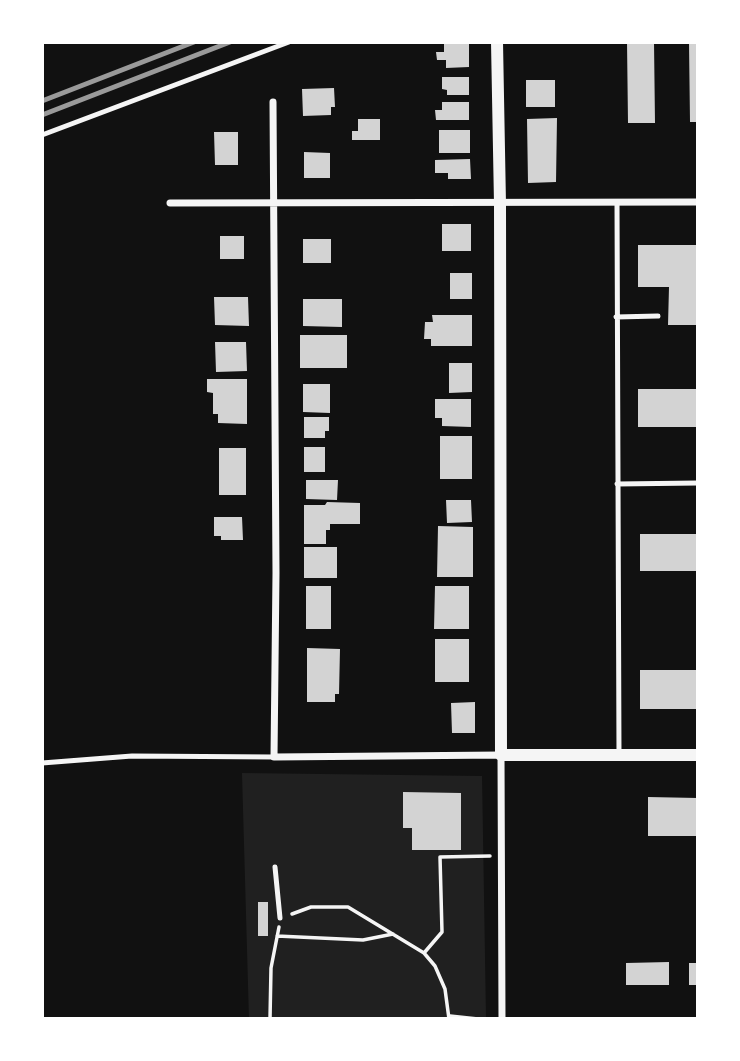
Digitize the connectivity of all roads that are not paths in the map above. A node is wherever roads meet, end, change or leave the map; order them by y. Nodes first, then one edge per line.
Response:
1 (289, 42) edge
2 (497, 42) edge
3 (273, 102) dead end
4 (42, 135) edge
5 (698, 202) edge
6 (170, 203) dead end
7 (617, 203) junction
8 (274, 204) junction
9 (500, 204) junction
10 (658, 316) dead end
11 (616, 317) junction
12 (698, 483) edge
13 (617, 484) junction
14 (620, 754) junction
15 (501, 755) junction
16 (698, 755) edge
17 (274, 757) junction
18 (42, 763) edge
19 (275, 867) dead end
20 (281, 918) road end
21 (502, 1019) edge

1 - 4 lane
2 - 9 street
3 - 8 street
5 - 7 street
6 - 8 street
7 - 9 street
7 - 11 lane
8 - 9 street
8 - 17 street
9 - 15 street
10 - 11 lane
11 - 13 lane
12 - 13 lane
13 - 14 lane
14 - 15 street
14 - 16 street
15 - 17 street
15 - 21 street
17 - 18 lane
19 - 20 lane

